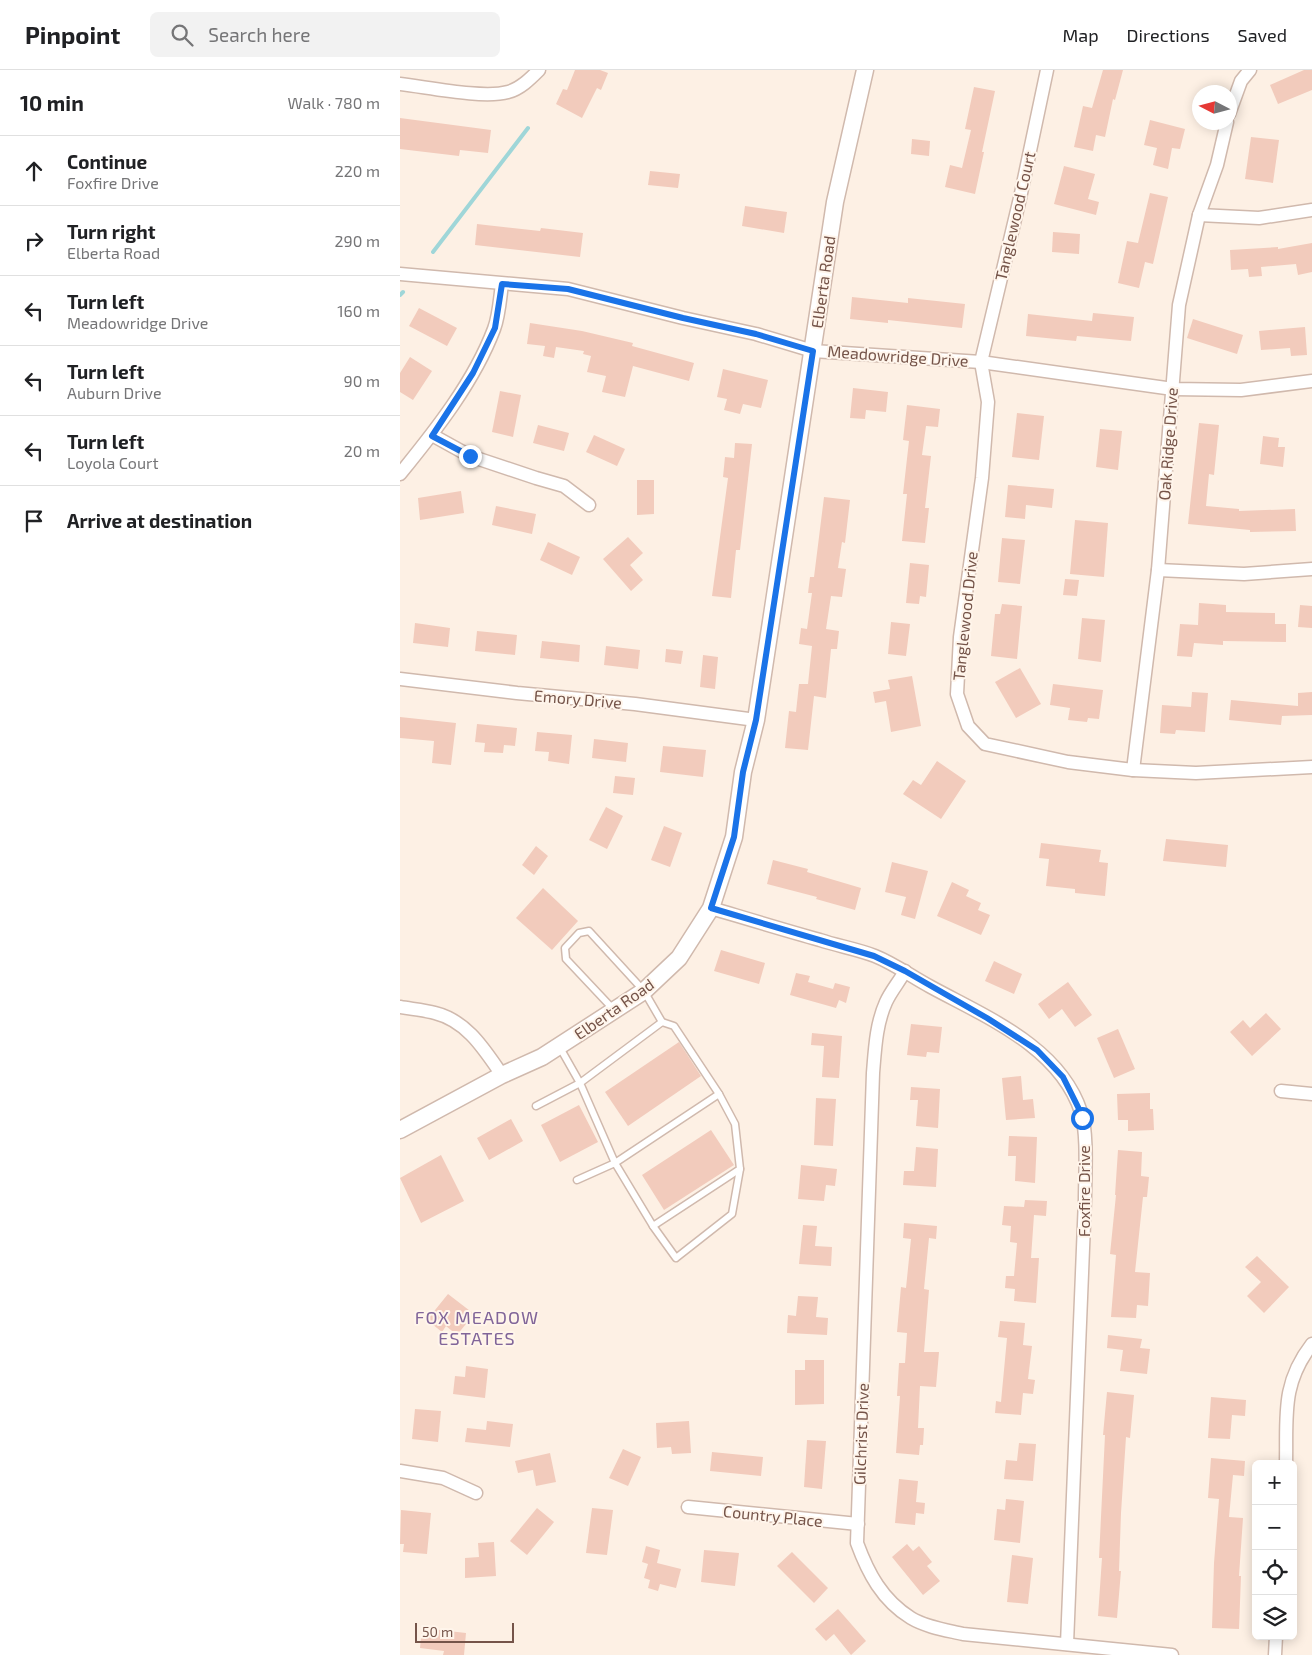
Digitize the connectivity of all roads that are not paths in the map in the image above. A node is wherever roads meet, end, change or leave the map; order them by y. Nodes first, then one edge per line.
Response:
1 (539, 70) edge
2 (864, 70) edge
3 (1047, 70) edge
4 (1250, 70) edge
5 (400, 84) edge
6 (1237, 93) edge
7 (1225, 130) edge
8 (1312, 210) edge
9 (1199, 215) junction
10 (400, 274) edge
11 (502, 284) junction
12 (813, 351) junction
13 (981, 362) junction
14 (1312, 381) edge
15 (1173, 389) junction
16 (432, 436) junction
17 (400, 474) edge
18 (589, 505) dead end
19 (1312, 569) edge
20 (1158, 570) junction
21 (400, 679) edge
22 (756, 720) junction
23 (1312, 767) edge
24 (1133, 770) junction
25 (711, 908) junction
26 (905, 971) junction
27 (644, 991) junction
28 (400, 1007) edge
29 (615, 1011) junction
30 (662, 1022) junction
31 (560, 1046) junction
32 (502, 1075) junction
33 (580, 1083) junction
34 (1281, 1090) dead end
35 (719, 1094) junction
36 (1312, 1094) edge
37 (536, 1106) dead end
38 (400, 1130) edge
39 (616, 1163) junction
40 (740, 1169) junction
41 (578, 1180) dead end
42 (653, 1226) junction
43 (1312, 1344) edge
44 (1286, 1460) edge
45 (400, 1471) edge
46 (476, 1494) dead end
47 (688, 1507) dead end
48 (858, 1524) junction
49 (1276, 1640) edge
50 (1067, 1644) junction
51 (1172, 1655) edge
52 (1275, 1655) edge

1 - 5 street
2 - 12 street, Elberta Road
3 - 13 street, Tanglewood Court
4 - 6 street
7 - 9 street, Oak Ridge Drive
8 - 9 street
9 - 15 street, Oak Ridge Drive
10 - 11 street, Meadowridge Drive
11 - 12 street, Meadowridge Drive
11 - 16 street
12 - 13 street, Meadowridge Drive
12 - 22 street, Elberta Road
13 - 15 street, Meadowridge Drive
13 - 24 street, Tanglewood Drive
14 - 15 street, Meadowridge Drive
15 - 20 street, Oak Ridge Drive
16 - 17 street
16 - 18 street
19 - 20 street
20 - 24 street, Oak Ridge Drive
21 - 22 street, Emory Drive
22 - 25 street, Elberta Road
23 - 24 street, Tanglewood Drive
25 - 26 street, Foxfire Drive
25 - 27 street, Elberta Road
26 - 48 street, Gilchrist Drive
26 - 50 street, Foxfire Drive
27 - 29 street, Elberta Road
27 - 29 lane
27 - 30 lane
28 - 32 street
29 - 31 street, Elberta Road
30 - 33 lane
30 - 35 lane
31 - 32 street, Elberta Road
31 - 33 lane
32 - 38 street, Elberta Road
33 - 37 lane
33 - 39 lane
34 - 36 street
35 - 39 lane
35 - 40 lane
39 - 41 lane
39 - 42 lane
40 - 42 lane
40 - 42 lane
43 - 44 street
45 - 46 street
47 - 48 street, Country Place
48 - 50 street, Gilchrist Drive
49 - 52 street
50 - 51 street, Gilchrist Drive

